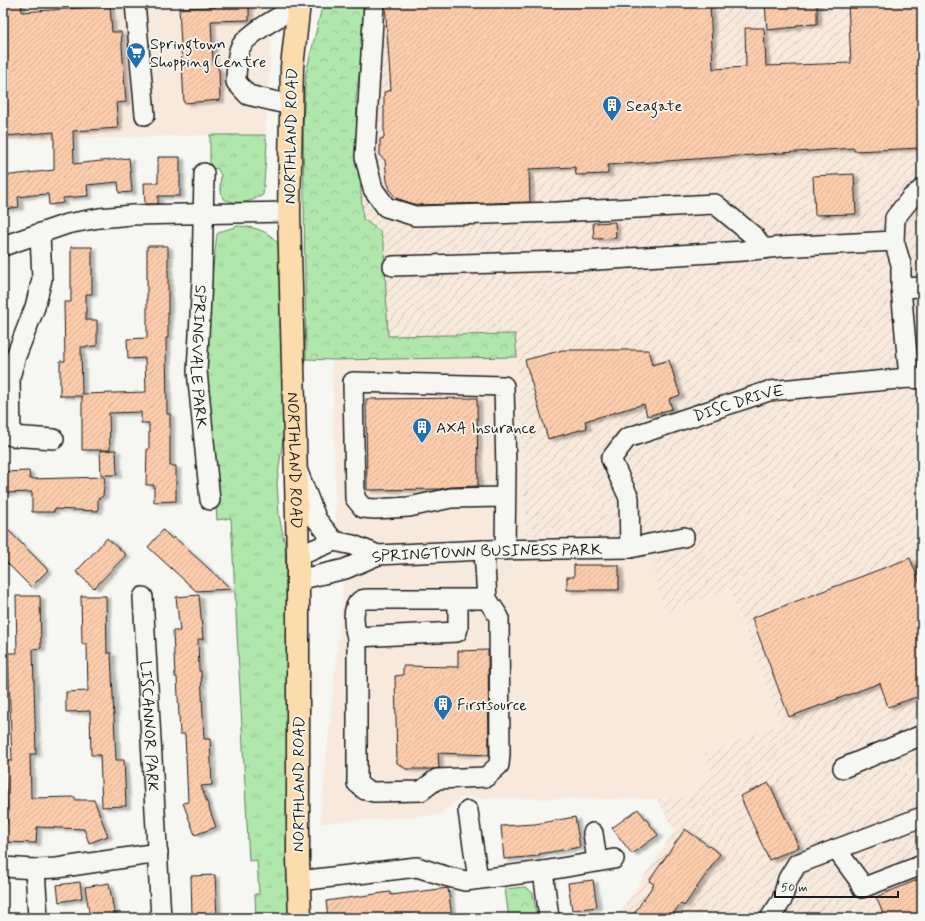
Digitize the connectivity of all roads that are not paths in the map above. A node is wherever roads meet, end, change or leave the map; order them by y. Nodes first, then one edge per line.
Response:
1 (135, 3) edge
2 (374, 3) edge
3 (298, 5) edge
4 (290, 105) junction
5 (144, 115) dead end
6 (204, 173) dead end
7 (922, 189) edge
8 (288, 212) junction
9 (204, 213) junction
10 (40, 234) junction
11 (894, 241) junction
12 (3, 246) edge
13 (763, 249) junction
14 (393, 266) dead end
15 (922, 287) edge
16 (901, 288) junction
17 (915, 379) edge
18 (7, 436) edge
19 (54, 439) dead end
20 (295, 465) junction
21 (505, 497) junction
22 (210, 500) dead end
23 (684, 537) dead end
24 (334, 541) junction
25 (630, 548) junction
26 (484, 550) junction
27 (505, 550) junction
28 (378, 555) junction
29 (298, 556) junction
30 (298, 580) junction
31 (143, 597) dead end
32 (458, 599) junction
33 (487, 599) junction
34 (357, 637) junction
35 (922, 735) edge
36 (843, 768) dead end
37 (468, 811) dead end
38 (922, 817) edge
39 (593, 833) dead end
40 (836, 849) junction
41 (158, 853) junction
42 (922, 865) edge
43 (3, 867) edge
44 (35, 869) junction
45 (543, 871) junction
46 (478, 879) junction
47 (299, 881) junction
48 (38, 918) edge
49 (161, 918) edge
50 (300, 918) edge
51 (549, 918) edge
52 (770, 918) edge

1 - 5 street
2 - 13 street
3 - 4 main road, NORTHLAND ROAD
3 - 4 street
4 - 8 main road, NORTHLAND ROAD
6 - 9 street, SPRINGVALE PARK
7 - 11 street
8 - 9 street
8 - 20 main road, NORTHLAND ROAD
9 - 10 street
9 - 22 street, SPRINGVALE PARK
10 - 12 street
10 - 18 street
11 - 13 street
11 - 16 street
13 - 14 street
15 - 16 street
16 - 17 street
17 - 25 street, DISC DRIVE
18 - 19 street
20 - 24 street
20 - 29 main road, NORTHLAND ROAD
21 - 21 street
21 - 27 street
23 - 25 street, SPRINGTOWN BUSINESS PARK
24 - 28 street
24 - 29 street
25 - 27 street, SPRINGTOWN BUSINESS PARK
26 - 27 street, SPRINGTOWN BUSINESS PARK
26 - 28 street, SPRINGTOWN BUSINESS PARK
26 - 33 street
28 - 30 street, SPRINGTOWN BUSINESS PARK
29 - 30 main road, NORTHLAND ROAD
30 - 47 main road, NORTHLAND ROAD
31 - 41 street, LISCANNOR PARK
32 - 33 street
32 - 34 street
32 - 34 street
33 - 34 street
35 - 36 street
37 - 46 street
38 - 40 street
39 - 45 street
40 - 42 street
40 - 52 street
41 - 44 street
41 - 49 street, LISCANNOR PARK
43 - 44 street
44 - 48 street
45 - 46 street
45 - 51 street
46 - 47 street
47 - 50 main road, NORTHLAND ROAD

